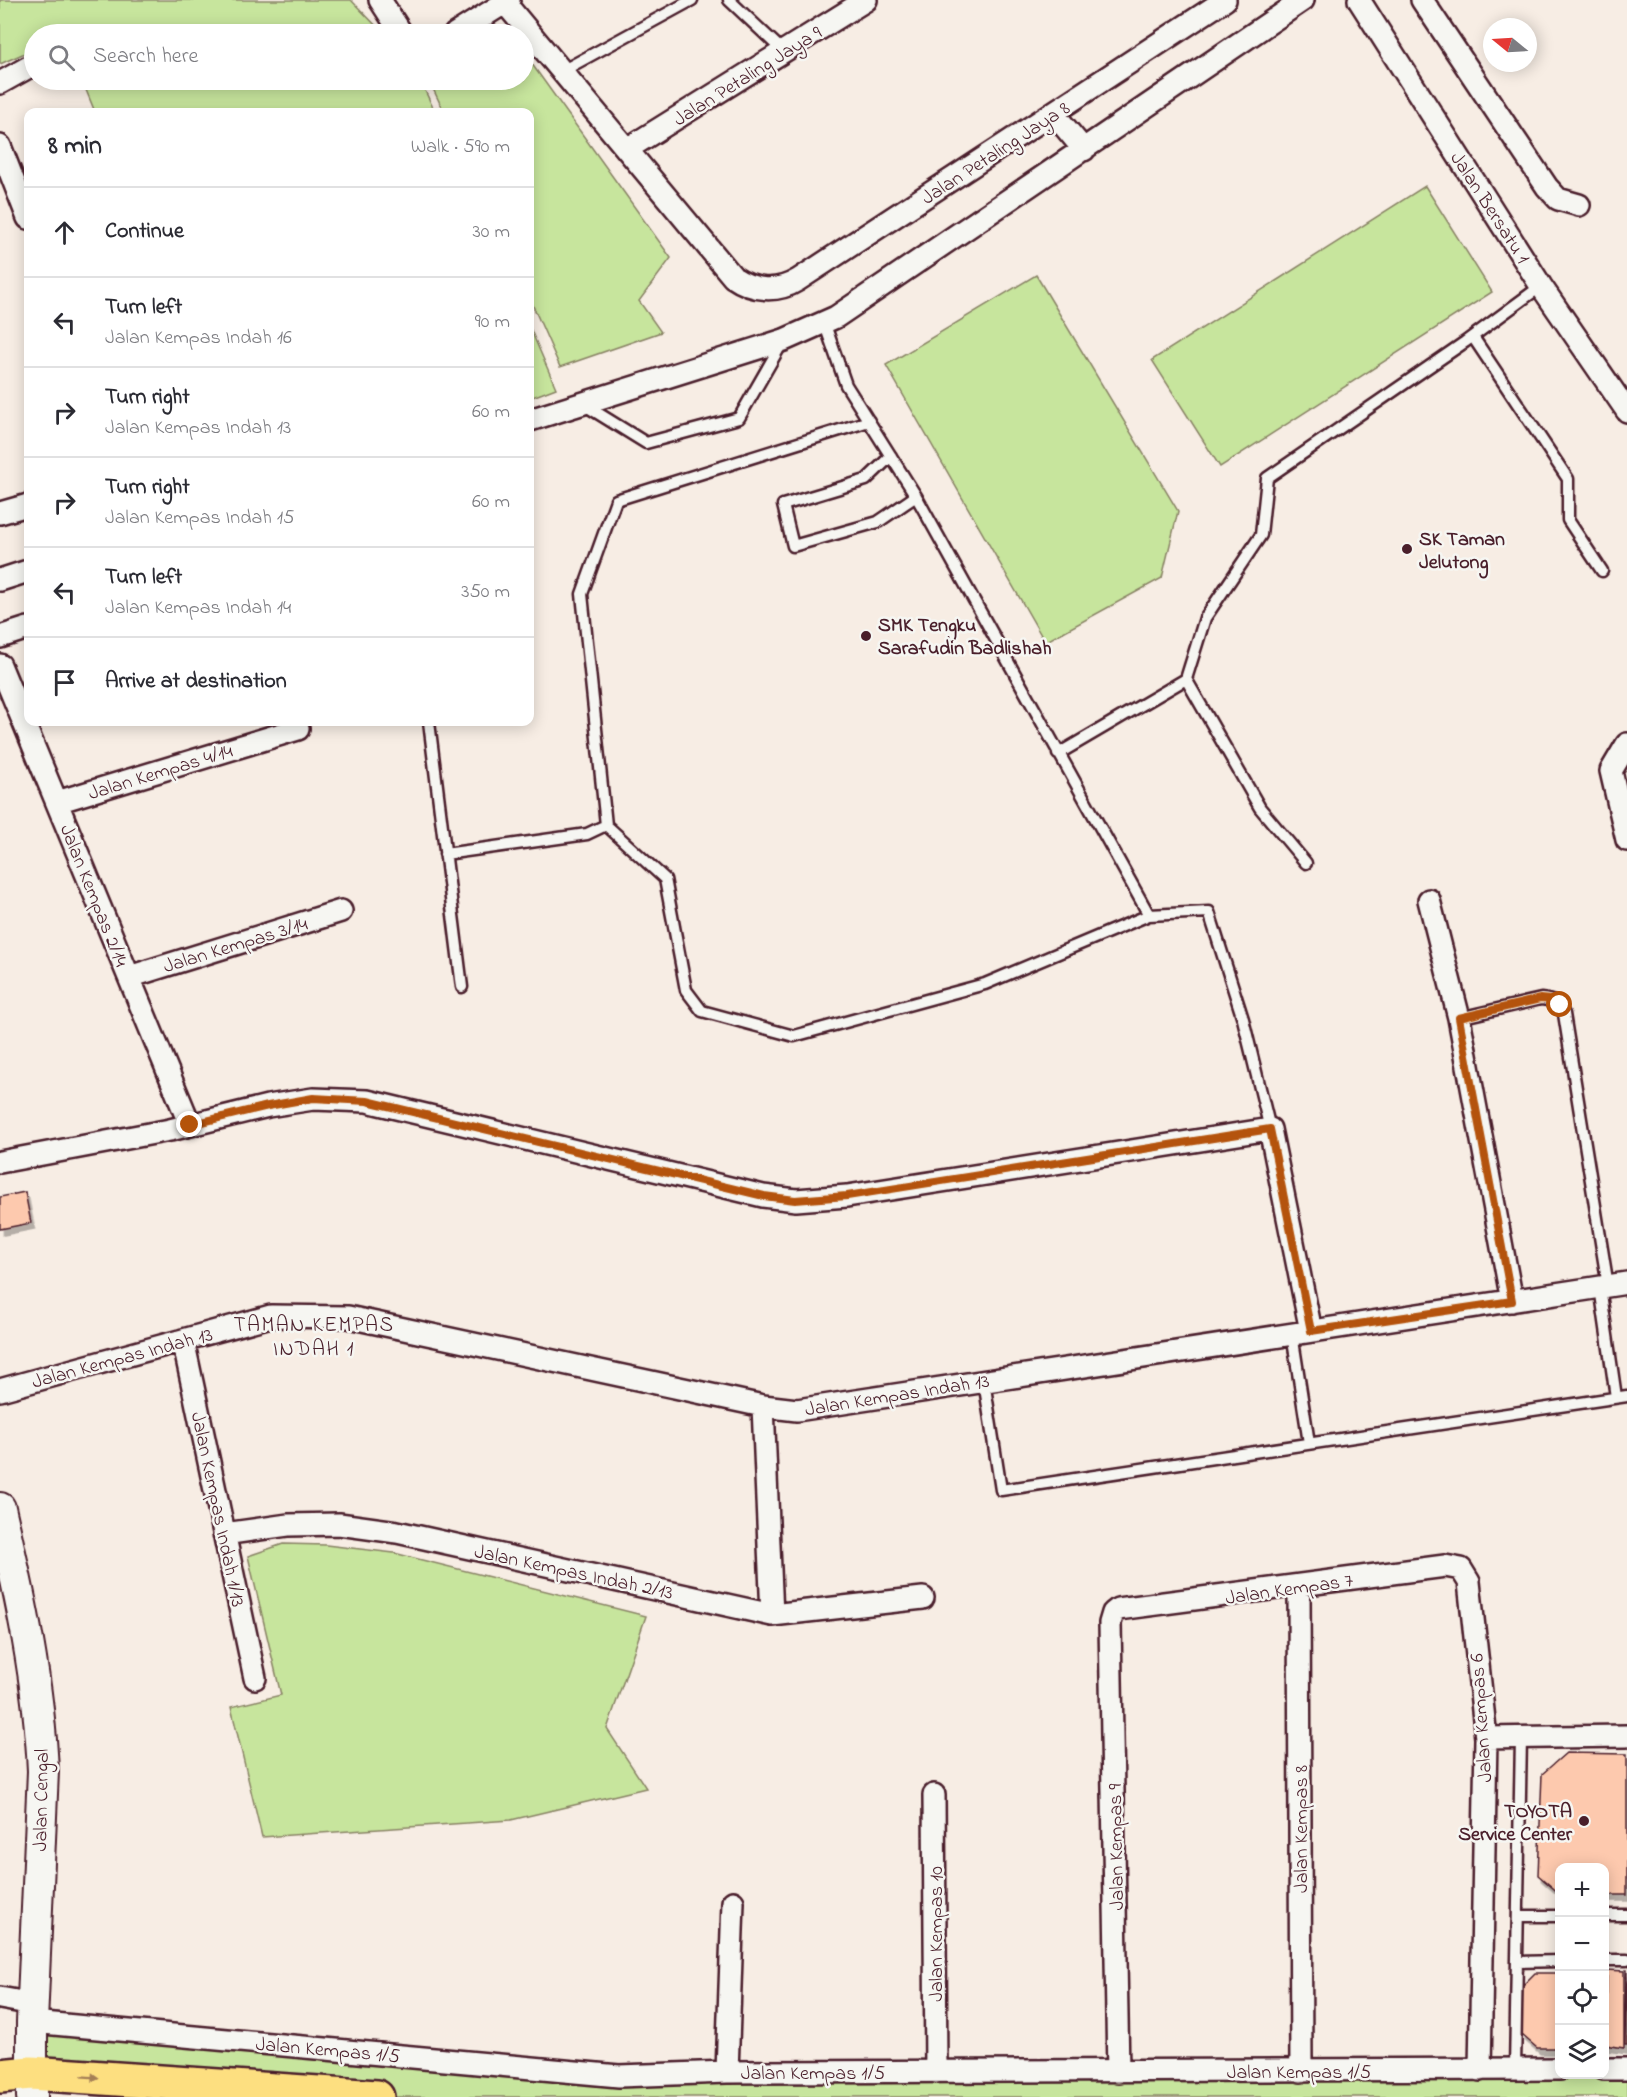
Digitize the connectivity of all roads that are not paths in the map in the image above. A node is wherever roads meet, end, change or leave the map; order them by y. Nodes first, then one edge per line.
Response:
1 (380, 0) edge
2 (692, 0) edge
3 (729, 0) edge
4 (866, 0) edge
5 (1225, 0) edge
6 (1303, 0) edge
7 (1359, 0) edge
8 (1422, 0) edge
9 (507, 1) edge
10 (396, 24) edge
11 (471, 24) edge
12 (525, 24) edge
13 (534, 35) edge
14 (784, 52) junction
15 (24, 70) edge
16 (562, 71) junction
17 (0, 83) edge
18 (1054, 114) junction
19 (0, 146) edge
20 (627, 149) junction
21 (1084, 150) junction
22 (1579, 205) dead end
23 (24, 208) edge
24 (1541, 286) junction
25 (824, 322) junction
26 (1473, 337) junction
27 (784, 340) junction
28 (582, 404) junction
29 (1627, 411) edge
30 (534, 419) edge
31 (869, 421) junction
32 (891, 456) junction
33 (916, 496) junction
34 (24, 506) edge
35 (0, 513) edge
36 (1602, 571) dead end
37 (24, 572) edge
38 (0, 580) edge
39 (24, 629) edge
40 (0, 637) edge
41 (0, 665) edge
42 (1186, 679) junction
43 (24, 723) edge
44 (25, 726) edge
45 (429, 726) edge
46 (298, 729) dead end
47 (1627, 744) edge
48 (1058, 753) junction
49 (57, 802) junction
50 (606, 825) junction
51 (1627, 840) edge
52 (445, 854) junction
53 (1306, 863) dead end
54 (1429, 900) dead end
55 (342, 910) dead end
56 (1149, 915) junction
57 (129, 977) junction
58 (462, 987) dead end
59 (1459, 1018) junction
60 (190, 1125) junction
61 (1270, 1129) junction
62 (0, 1162) edge
63 (1612, 1286) edge
64 (1512, 1301) junction
65 (1302, 1333) junction
66 (183, 1340) junction
67 (984, 1381) junction
68 (0, 1390) edge
69 (1622, 1396) edge
70 (763, 1406) junction
71 (1309, 1443) junction
72 (0, 1508) edge
73 (224, 1534) junction
74 (1469, 1582) joint
75 (1299, 1587) junction
76 (923, 1598) dead end
77 (772, 1615) junction
78 (1110, 1623) joint
79 (255, 1678) dead end
80 (1627, 1736) edge
81 (1521, 1737) junction
82 (1486, 1738) junction
83 (934, 1795) dead end
84 (733, 1902) dead end
85 (1609, 1915) edge
86 (1627, 1915) edge
87 (1518, 1916) junction
88 (1555, 1916) edge
89 (1609, 1960) edge
90 (1627, 1960) edge
91 (1555, 1961) edge
92 (1517, 1962) junction
93 (0, 1998) edge
94 (32, 2013) junction
95 (1515, 2069) junction
96 (1555, 2069) edge
97 (1609, 2069) edge
98 (1627, 2069) edge
99 (1480, 2070) junction
100 (1301, 2071) junction
101 (727, 2072) junction
102 (936, 2072) junction
103 (1118, 2072) junction
104 (21, 2082) edge
105 (377, 2097) edge

1 - 10 street
2 - 16 lane
3 - 14 lane
4 - 14 street, Jalan Petaling Jaya 9
5 - 18 street, Jalan Petaling Jaya 8
6 - 21 street
7 - 24 street, Jalan Bersatu 1
8 - 22 street
9 - 11 street
9 - 12 street
13 - 16 street
14 - 20 street, Jalan Petaling Jaya 9
15 - 17 street
16 - 20 street
18 - 20 street, Jalan Petaling Jaya 8
18 - 21 street
19 - 23 street
21 - 25 street
24 - 26 lane
24 - 29 street, Jalan Bersatu 1
25 - 27 street
25 - 31 lane
26 - 36 lane
26 - 42 lane
27 - 28 street
27 - 28 lane
28 - 30 street
31 - 32 lane
31 - 50 lane
32 - 33 lane
32 - 33 lane
33 - 48 lane
34 - 35 street
37 - 38 street
39 - 40 street
41 - 43 street, Jalan Kempas 2/14
42 - 48 lane
42 - 53 lane
44 - 49 street, Jalan Kempas 2/14
45 - 52 lane
46 - 49 street, Jalan Kempas 4/14
47 - 51 street
48 - 56 lane
49 - 57 street, Jalan Kempas 2/14
50 - 52 lane
50 - 56 lane
52 - 58 lane
54 - 59 street
55 - 57 street, Jalan Kempas 3/14
56 - 61 lane
57 - 60 street, Jalan Kempas 2/14
59 - 63 lane
59 - 64 street
60 - 61 street
60 - 62 street
61 - 65 street
63 - 64 street, Jalan Kempas Indah 13
63 - 69 lane
64 - 65 street, Jalan Kempas Indah 13
65 - 67 street, Jalan Kempas Indah 13
65 - 71 lane
66 - 68 street, Jalan Kempas Indah 13
66 - 70 street, Jalan Kempas Indah 13
66 - 73 street, Jalan Kempas Indah 1/13
67 - 70 street, Jalan Kempas Indah 13
67 - 71 lane
69 - 71 lane
70 - 77 street
72 - 94 street, Jalan Cengal
73 - 77 street, Jalan Kempas Indah 2/13
73 - 79 street, Jalan Kempas Indah 1/13
74 - 75 street, Jalan Kempas 7
74 - 82 street, Jalan Kempas 6
75 - 78 street, Jalan Kempas 7
75 - 100 street, Jalan Kempas 8
76 - 77 street, Jalan Kempas Indah 2/13
78 - 103 street, Jalan Kempas 9
80 - 81 street
81 - 82 street
81 - 87 lane
82 - 99 street, Jalan Kempas 6
83 - 102 street, Jalan Kempas 10
84 - 101 street
85 - 86 lane
87 - 88 lane
87 - 92 lane
89 - 90 lane
91 - 92 lane
92 - 95 lane
93 - 94 street, Jalan Kempas 1/5
94 - 101 street, Jalan Kempas 1/5
94 - 104 street, Jalan Cengal
95 - 96 street, Jalan Kempas 1/5
95 - 99 street, Jalan Kempas 1/5
97 - 98 street
99 - 100 street, Jalan Kempas 1/5
100 - 103 street, Jalan Kempas 1/5
101 - 102 street, Jalan Kempas 1/5
102 - 103 street, Jalan Kempas 1/5
104 -> 105 main road

